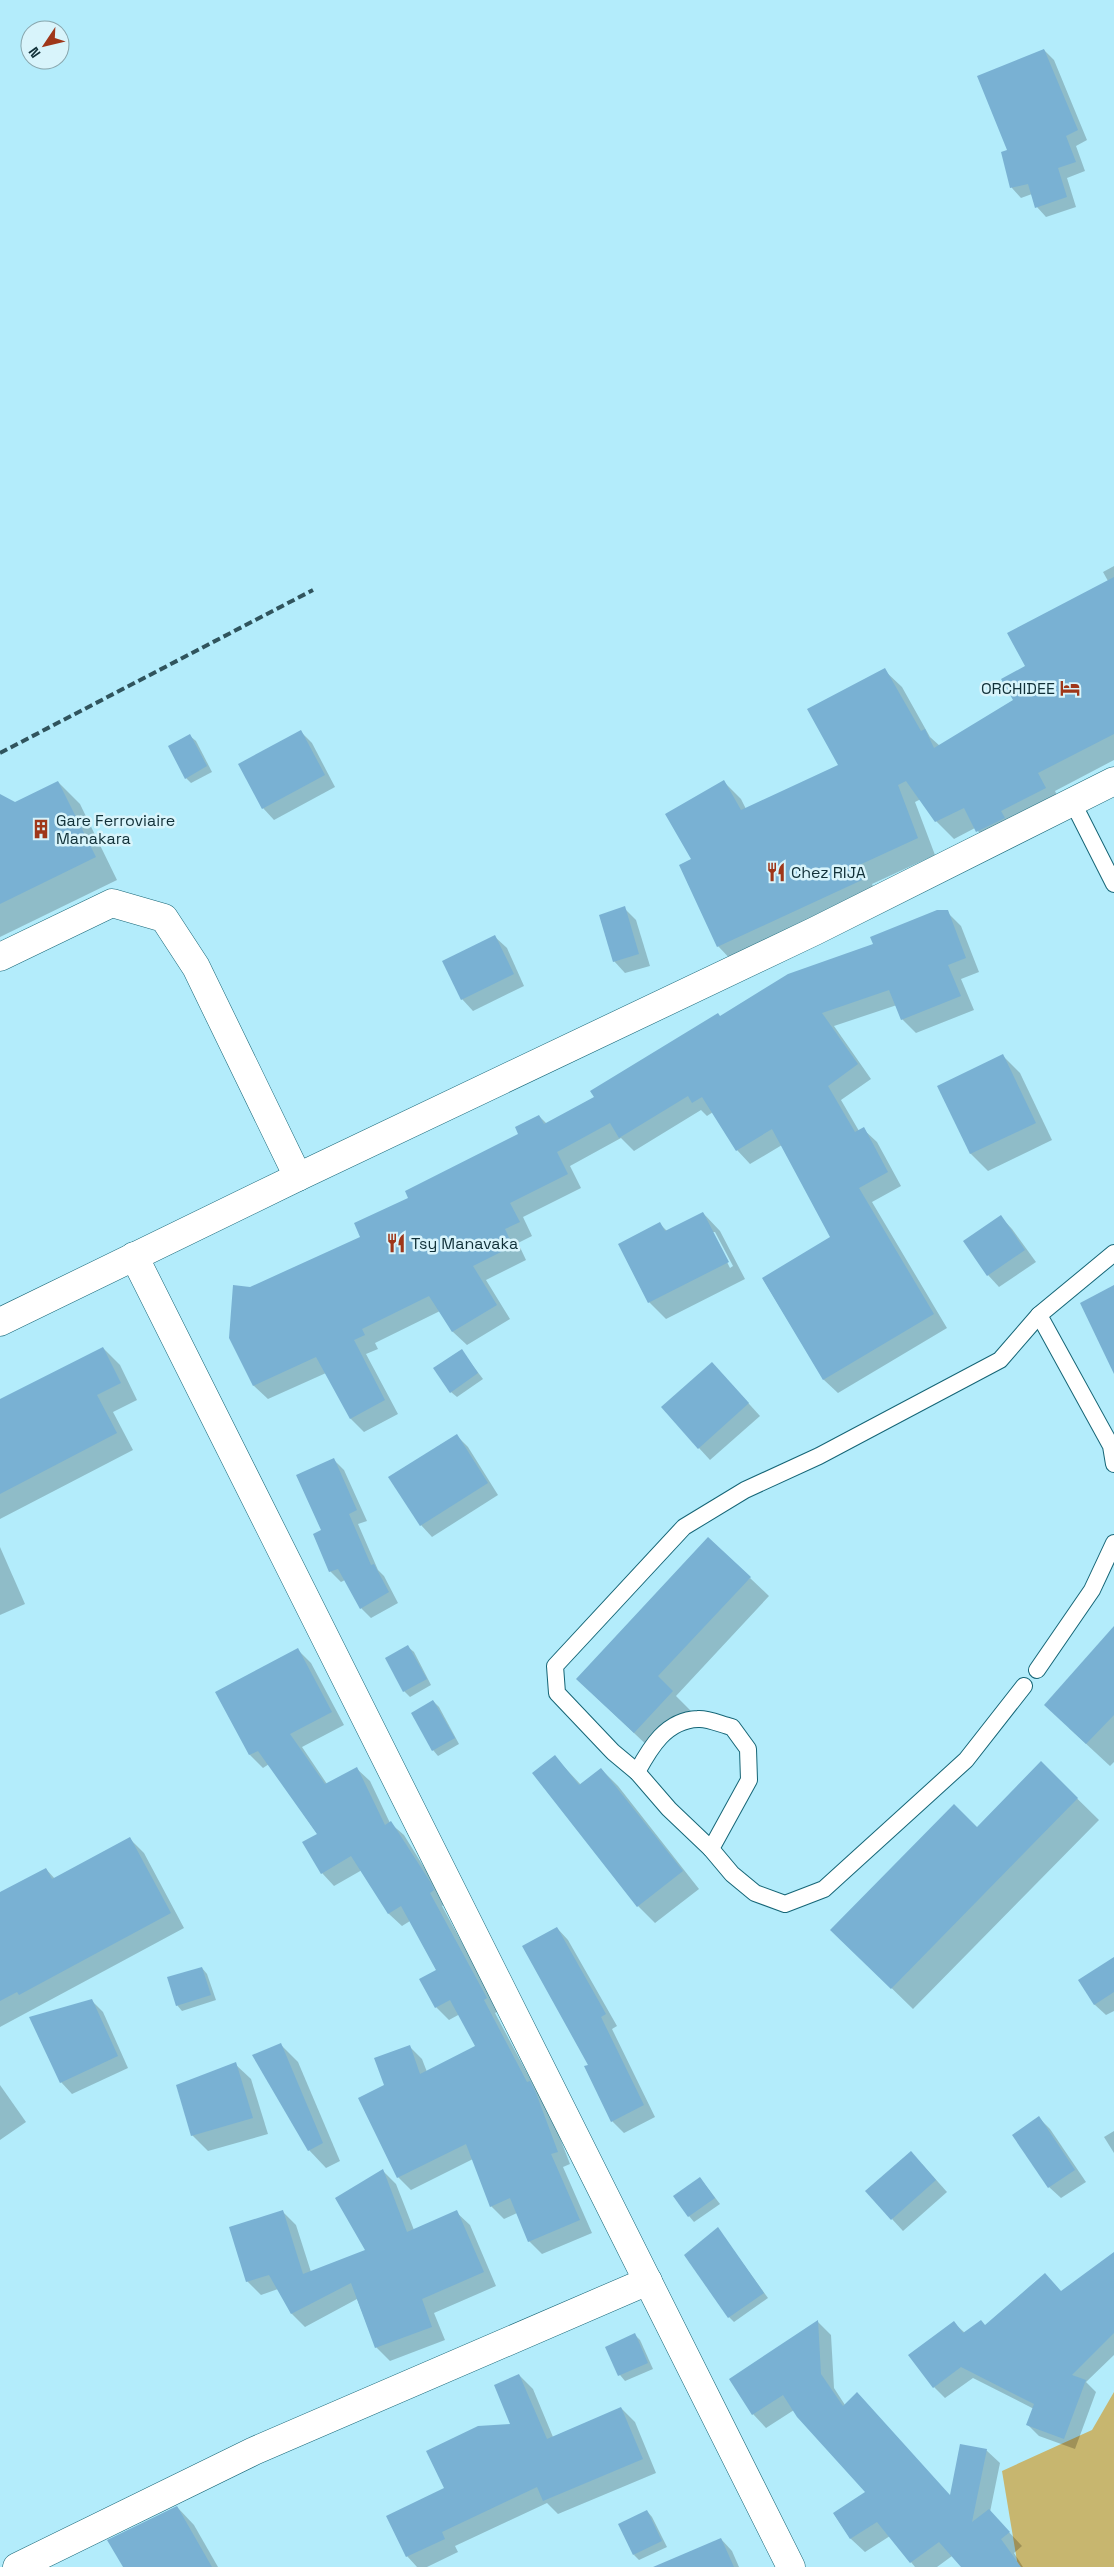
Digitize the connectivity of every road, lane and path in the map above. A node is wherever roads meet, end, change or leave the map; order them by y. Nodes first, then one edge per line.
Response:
1 (1114, 781) edge
2 (1072, 801) junction
3 (1114, 884) edge
4 (0, 957) edge
5 (298, 1177) junction
6 (1114, 1252) edge
7 (134, 1256) junction
8 (2, 1315) edge
9 (1039, 1315) junction
10 (1114, 1464) edge
11 (1114, 1543) edge
12 (1037, 1670) dead end
13 (1024, 1686) dead end
14 (637, 1772) junction
15 (711, 1848) junction
16 (648, 2280) junction
17 (17, 2567) edge
18 (791, 2567) edge

1 - 2 street
2 - 3 lane
2 - 5 street
4 - 5 street
5 - 7 street
6 - 9 lane
7 - 8 street
7 - 16 street
9 - 10 lane
9 - 14 lane
11 - 12 lane
13 - 15 lane
14 - 15 lane
14 - 15 lane
16 - 17 street
16 - 18 street

